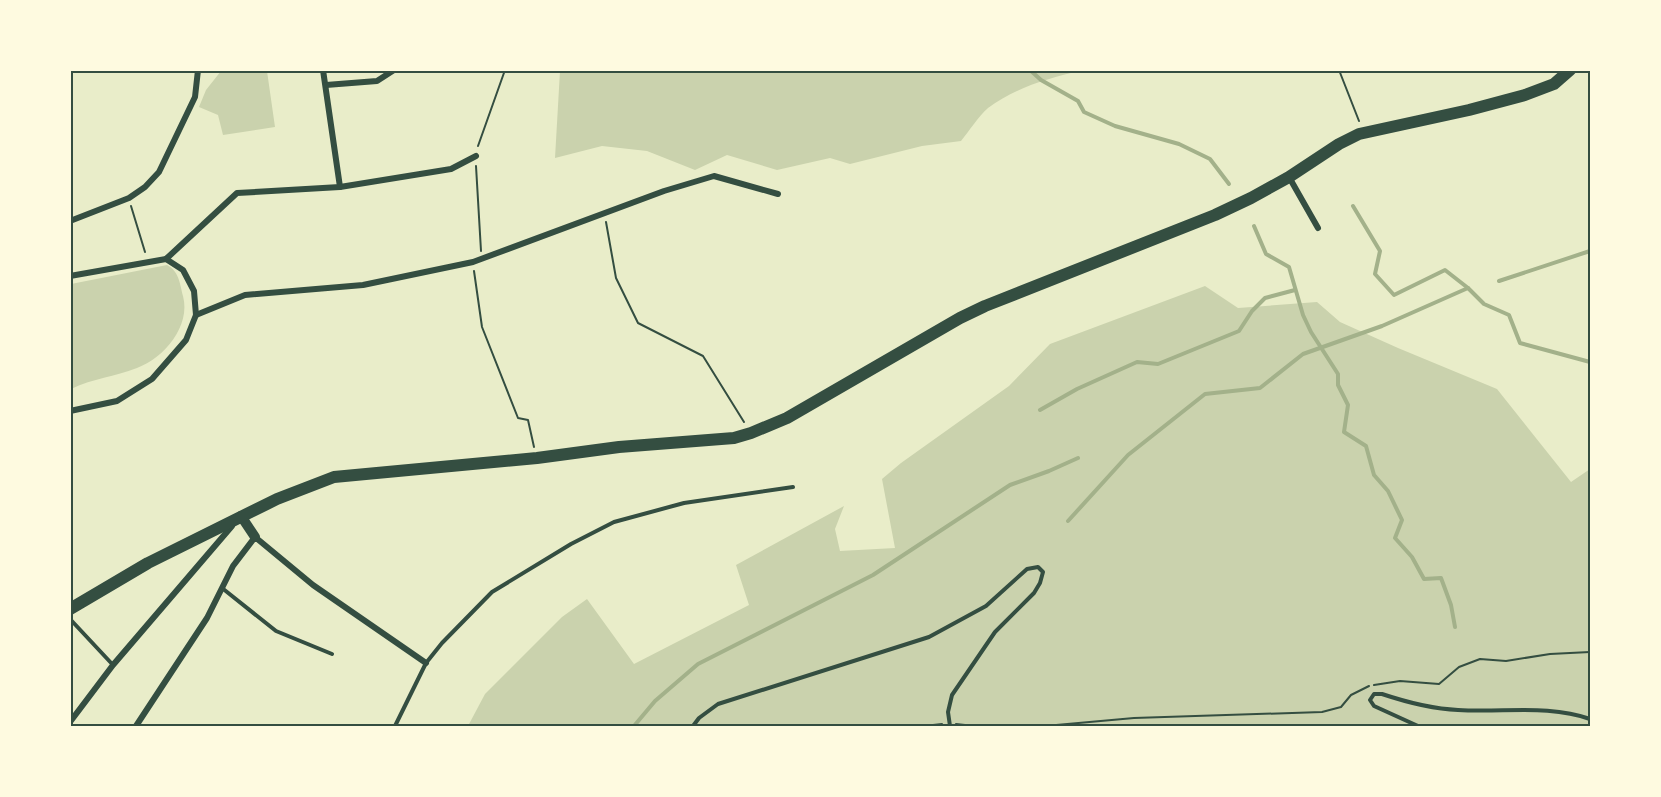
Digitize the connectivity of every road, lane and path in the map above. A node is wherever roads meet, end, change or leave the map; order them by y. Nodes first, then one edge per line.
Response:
1 (198, 70) edge
2 (323, 70) edge
3 (394, 70) edge
4 (505, 70) edge
5 (1340, 70) edge
6 (1570, 70) edge
7 (326, 85) junction
8 (1363, 133) junction
9 (476, 156) junction
10 (1288, 177) junction
11 (340, 187) junction
12 (778, 194) dead end
13 (129, 198) junction
14 (605, 213) junction
15 (70, 221) edge
16 (1318, 228) dead end
17 (166, 259) junction
18 (481, 260) junction
19 (148, 261) junction
20 (473, 262) junction
21 (70, 276) edge
22 (196, 315) junction
23 (70, 411) edge
24 (751, 433) junction
25 (537, 459) junction
26 (793, 487) dead end
27 (241, 516) junction
28 (255, 537) junction
29 (222, 588) junction
30 (70, 609) edge
31 (70, 619) edge
32 (1590, 651) edge
33 (332, 654) dead end
34 (426, 663) junction
35 (113, 664) junction
36 (1590, 719) edge
37 (70, 722) edge
38 (136, 726) edge
39 (395, 726) edge
40 (693, 726) edge
41 (950, 726) edge
42 (1045, 726) edge
43 (1418, 726) edge

1 - 13 street
2 - 7 street
3 - 7 street
4 - 9 path
5 - 8 path
6 - 8 main road
7 - 11 street
8 - 10 main road
9 - 11 street
9 - 18 path
10 - 16 street
10 - 24 main road
11 - 17 street
12 - 14 street
13 - 15 street
13 - 19 path
14 - 18 street
14 - 24 path
17 - 19 street
17 - 22 street
18 - 20 street
19 - 21 street
20 - 22 street
20 - 25 path
22 - 23 street
24 - 25 main road
25 - 27 main road
26 - 34 lane
27 - 28 street
27 - 30 main road
27 - 35 street
28 - 29 street
28 - 34 street
29 - 33 lane
29 - 38 street
31 - 35 lane
32 - 42 path
34 - 39 lane
35 - 37 street
36 - 43 lane
40 - 41 lane

